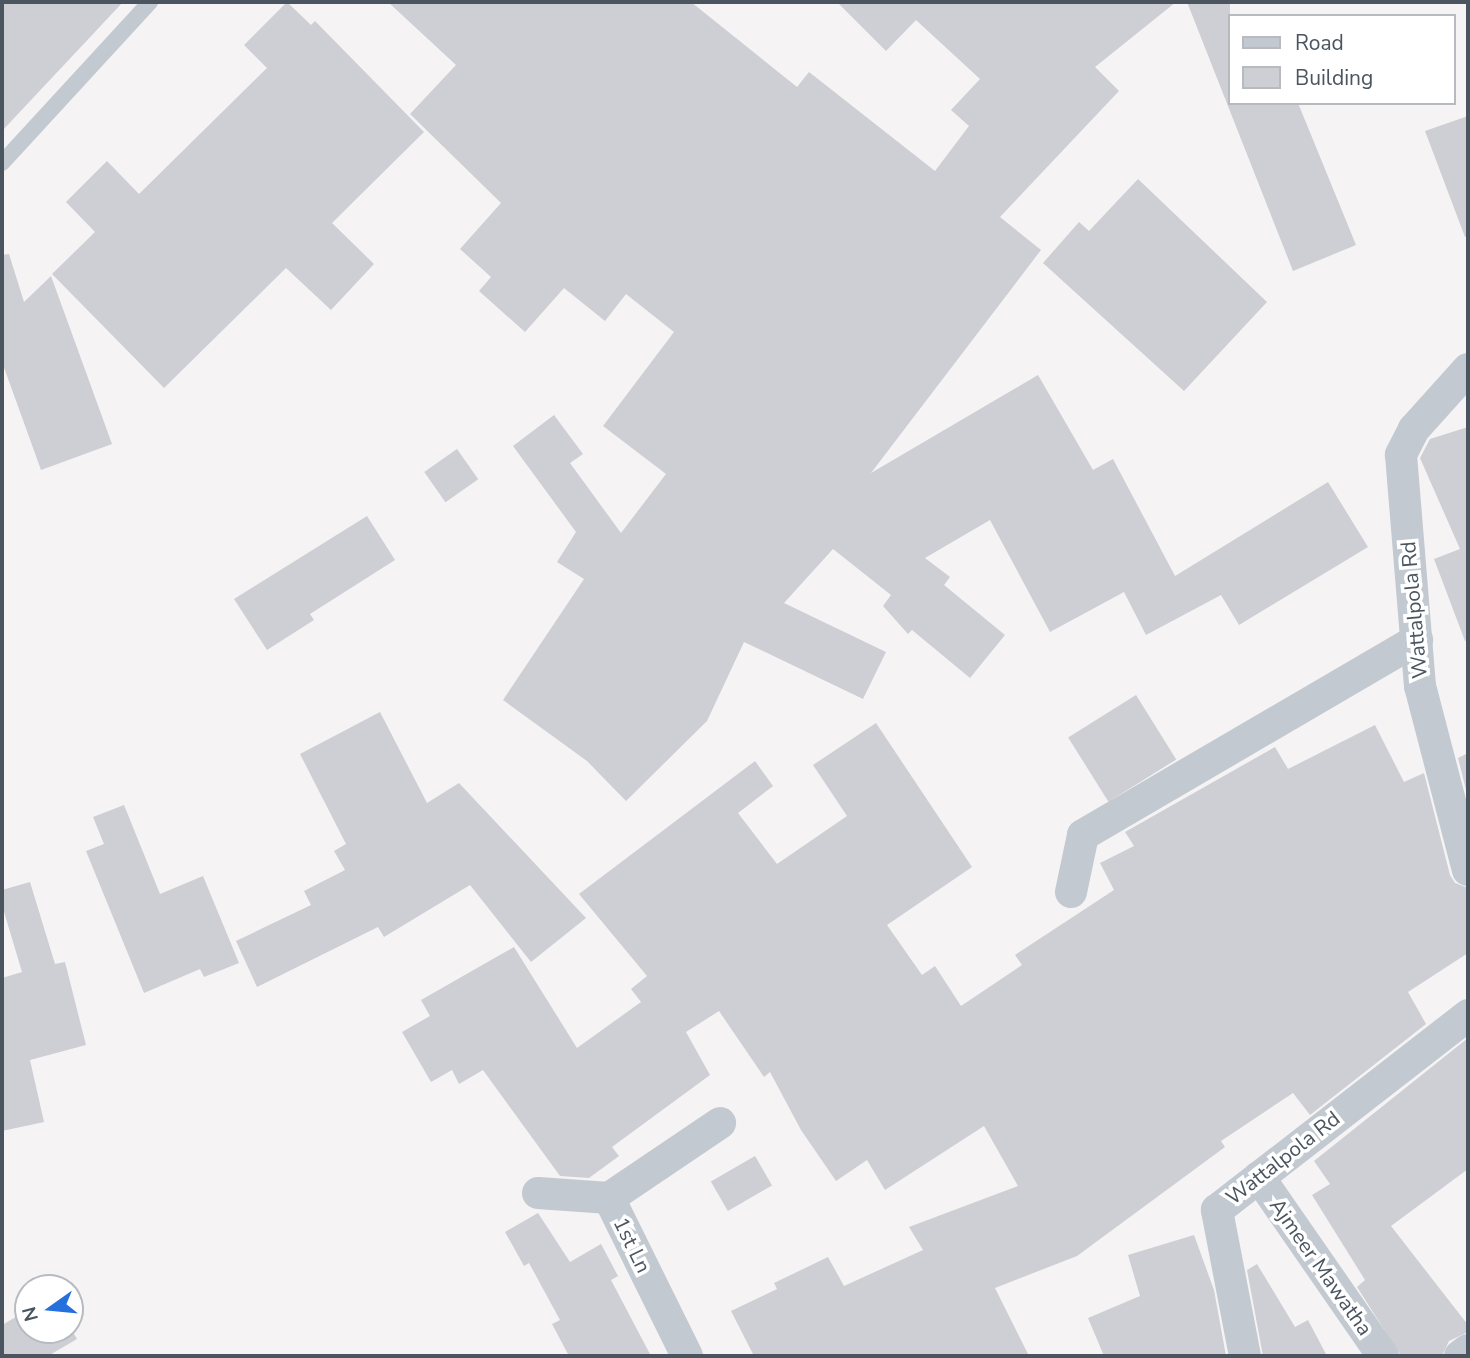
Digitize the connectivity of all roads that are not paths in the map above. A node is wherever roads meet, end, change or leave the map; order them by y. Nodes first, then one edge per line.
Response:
1 (150, 2) edge
2 (2, 163) edge
3 (1468, 369) edge
4 (1417, 640) junction
5 (1468, 870) edge
6 (1071, 892) dead end
7 (1468, 1015) edge
8 (720, 1123) dead end
9 (1259, 1177) junction
10 (538, 1193) dead end
11 (609, 1198) junction
12 (1468, 1350) edge
13 (687, 1356) edge
14 (1245, 1356) edge
15 (1383, 1356) edge
16 (1460, 1356) edge

1 - 2 lane
3 - 4 street, Wattalpola Rd
4 - 5 street, Wattalpola Rd
4 - 6 street
7 - 9 street, Wattalpola Rd
8 - 11 street
9 - 14 street, Wattalpola Rd
9 - 15 street, Ajmeer Mawatha
10 - 11 street, 1st Ln
11 - 13 street, 1st Ln
12 - 16 street

